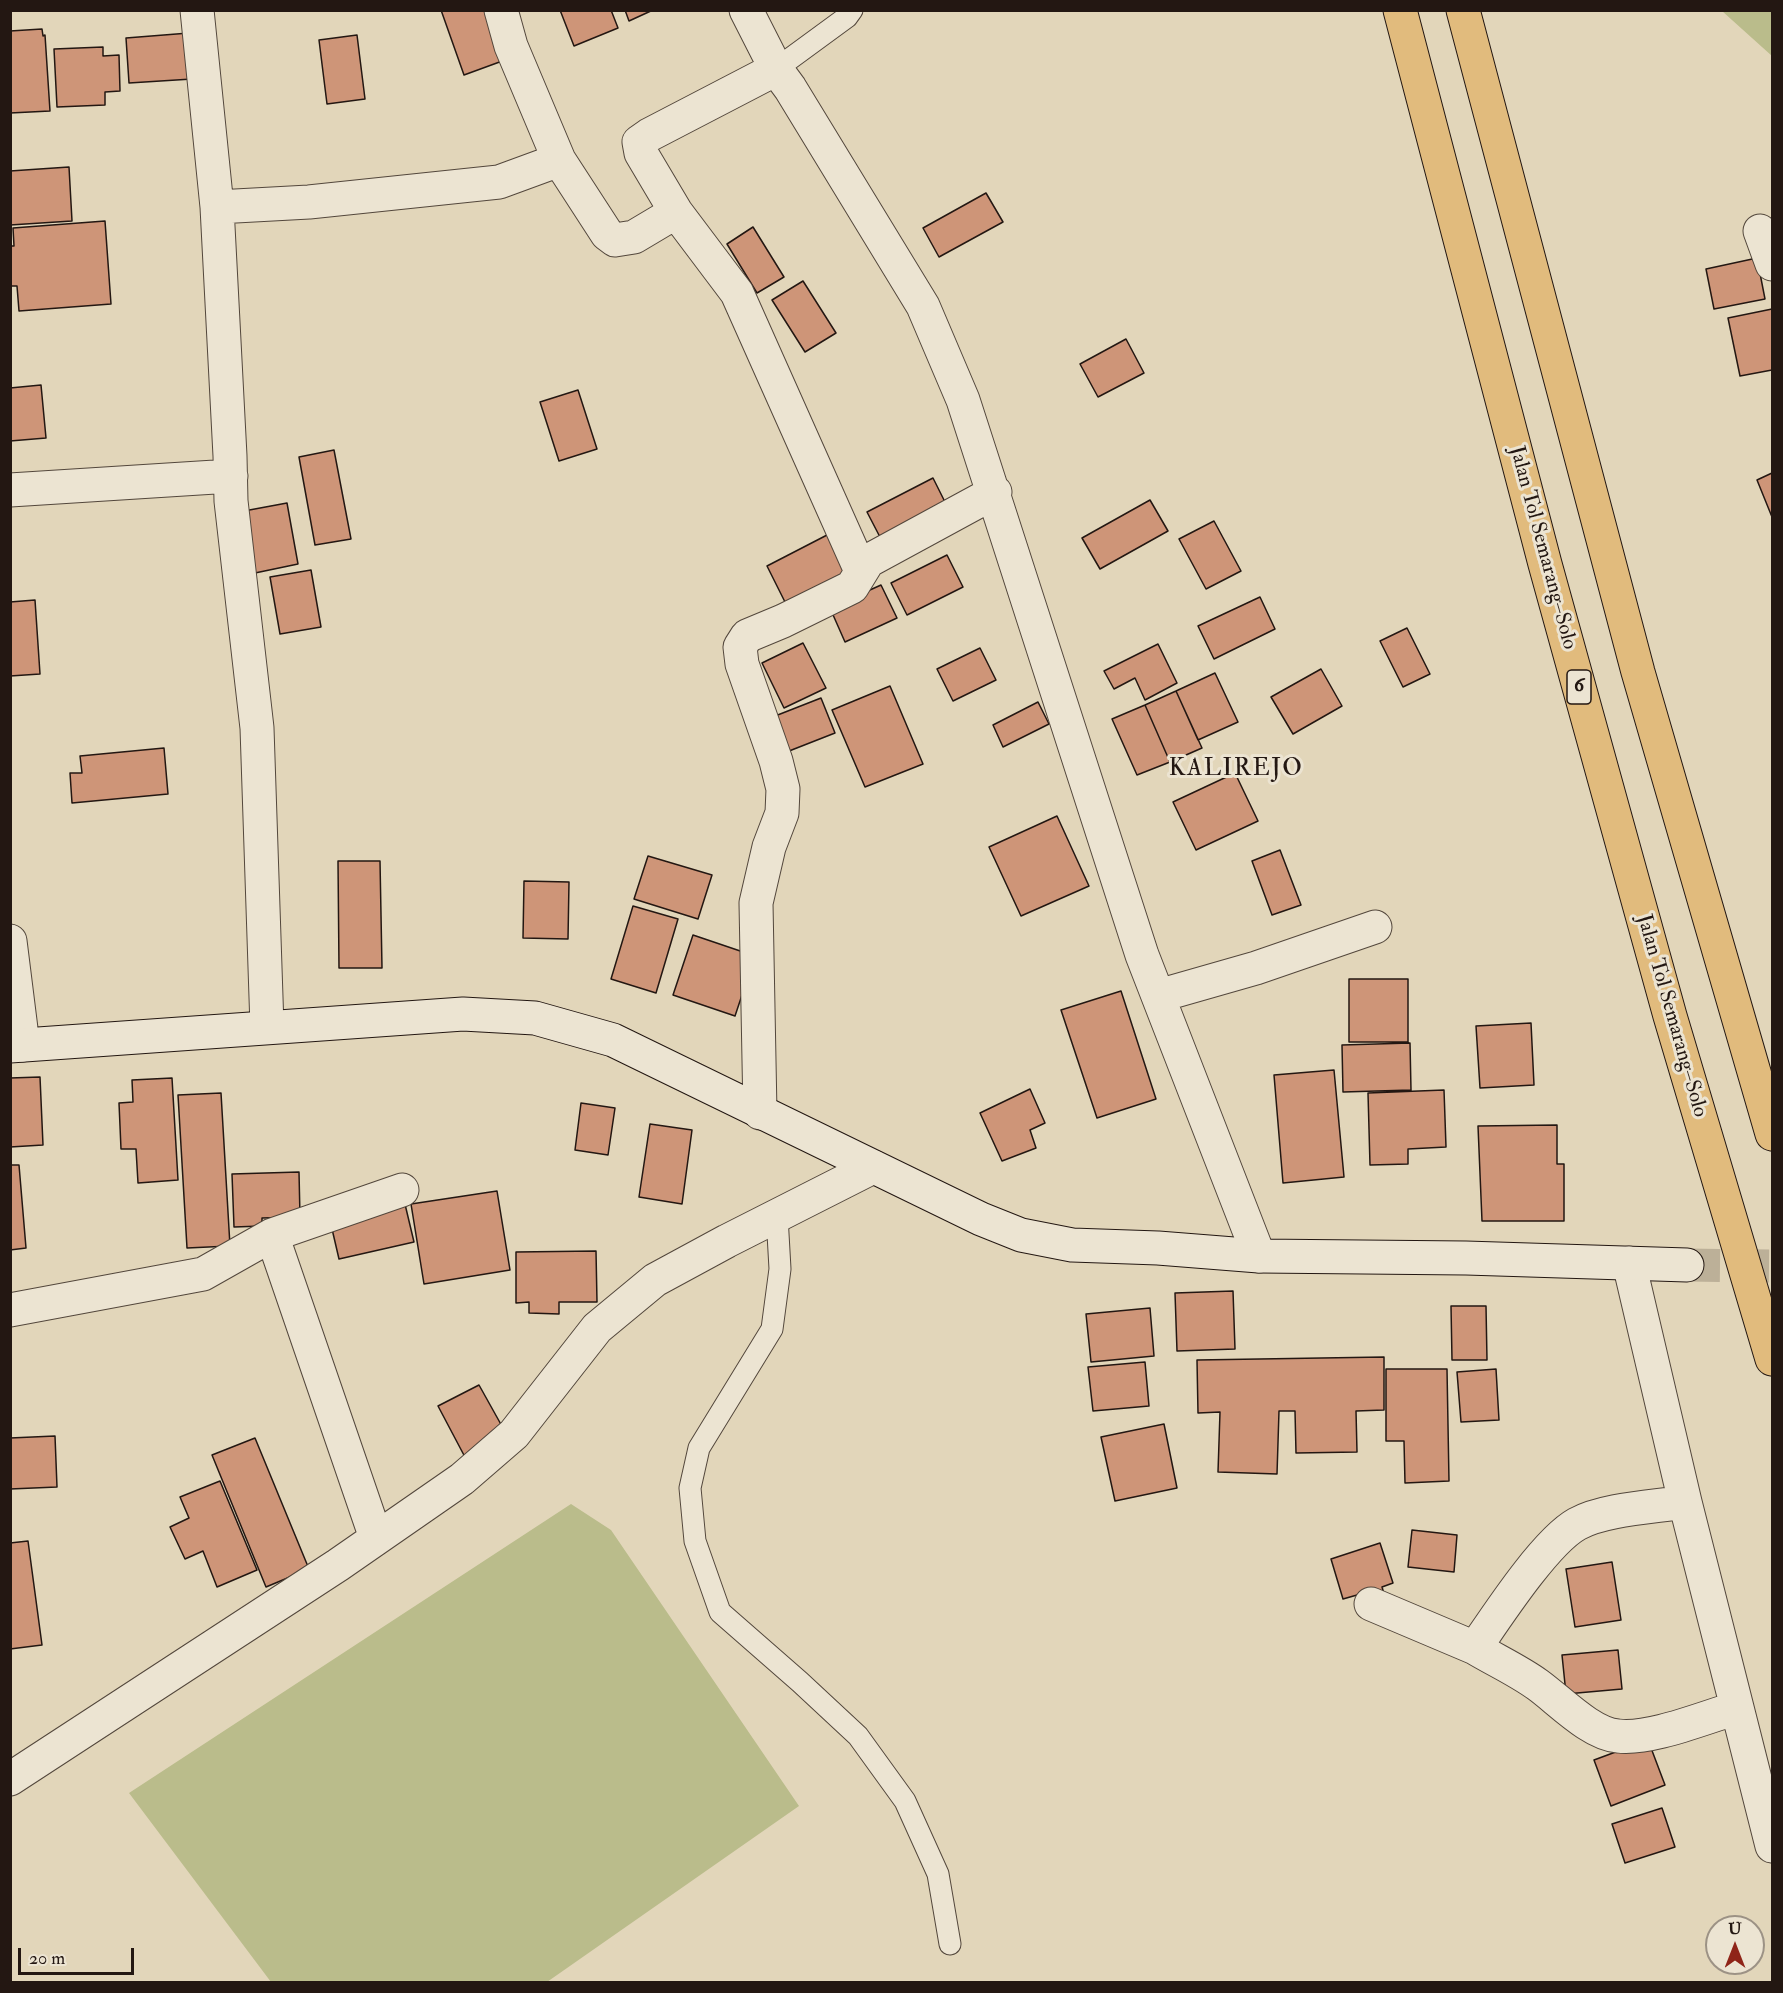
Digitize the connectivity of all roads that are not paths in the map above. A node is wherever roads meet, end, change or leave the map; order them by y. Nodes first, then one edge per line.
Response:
1 (197, 10) edge
2 (501, 10) edge
3 (746, 10) edge
4 (852, 10) edge
5 (1400, 10) edge
6 (1462, 10) edge
7 (776, 69) junction
8 (559, 160) junction
9 (217, 207) junction
10 (676, 212) junction
11 (1760, 231) dead end
12 (1773, 264) edge
13 (231, 476) junction
14 (10, 490) edge
15 (994, 492) junction
16 (861, 571) junction
17 (1375, 927) dead end
18 (10, 940) edge
19 (1158, 996) junction
20 (267, 1027) junction
21 (17, 1046) edge
22 (760, 1113) junction
23 (1773, 1134) edge
24 (873, 1167) junction
25 (402, 1190) dead end
26 (777, 1216) junction
27 (272, 1235) junction
28 (1259, 1256) junction
29 (1629, 1263) junction
30 (1687, 1265) tunnel mouth
31 (10, 1310) edge
32 (1773, 1359) edge
33 (1685, 1502) junction
34 (376, 1538) junction
35 (1371, 1604) dead end
36 (1474, 1648) junction
37 (1737, 1708) junction
38 (10, 1779) edge
39 (1773, 1846) edge
40 (950, 1944) dead end

1 - 9 street
2 - 8 street
3 - 7 street
4 - 7 lane
5 - 32 highway, Jalan Tol Semarang–Solo / 6
6 - 23 highway
7 - 10 street
7 - 15 street
8 - 9 street
8 - 10 street
9 - 13 street
10 - 16 street
11 - 12 street
13 - 14 street
13 - 20 street
15 - 16 street
15 - 19 street
16 - 22 street
17 - 19 street
18 - 21 street
19 - 28 street
20 - 21 street
20 - 22 street
22 - 24 street
24 - 26 street
24 - 28 street
25 - 27 street
26 - 34 street
26 - 40 lane
27 - 31 street
27 - 34 street
28 - 29 street
29 - 30 street
29 - 33 street
33 - 36 street
33 - 37 street
34 - 38 street
35 - 36 street
36 - 37 street
37 - 39 street

